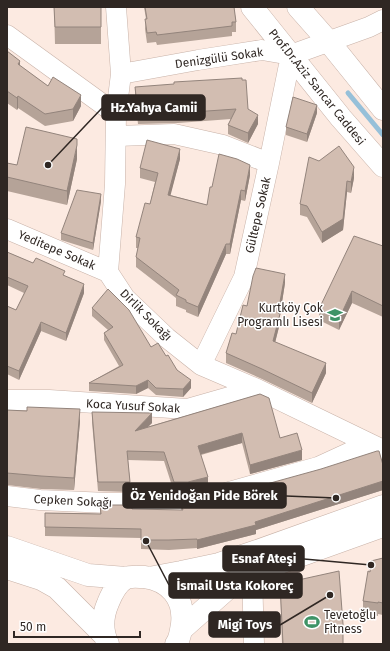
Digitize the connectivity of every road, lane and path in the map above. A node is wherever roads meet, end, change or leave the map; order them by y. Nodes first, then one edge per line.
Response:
1 (116, 7) edge
2 (252, 7) edge
3 (298, 7) edge
4 (383, 20) edge
5 (7, 35) edge
6 (329, 42) junction
7 (291, 55) junction
8 (121, 74) junction
9 (383, 109) edge
10 (116, 114) junction
11 (117, 136) junction
12 (270, 163) junction
13 (383, 166) edge
14 (7, 229) edge
15 (108, 272) junction
16 (201, 365) junction
17 (257, 389) junction
18 (7, 400) edge
19 (376, 447) edge
20 (7, 496) edge
21 (383, 506) edge
22 (383, 526) edge
23 (7, 547) edge
24 (7, 568) edge
25 (252, 573) junction
26 (126, 578) junction
27 (149, 578) junction
28 (106, 639) edge
29 (178, 640) edge
30 (254, 644) edge

1 - 8 street
2 - 7 main road, Prof.Dr.Aziz Sancar Caddesi
3 - 6 main road
4 - 6 street, Denizgülü Sokak
5 - 10 street
6 - 7 street, Denizgülü Sokak
6 - 9 main road
7 - 8 street, Denizgülü Sokak
7 - 12 street
7 - 13 main road, Prof.Dr.Aziz Sancar Caddesi
8 - 10 street
10 - 11 street
11 - 12 street, Gültepe Sokak
11 - 15 street
12 - 16 street, Gültepe Sokak
14 - 15 street, Yeditepe Sokak
15 - 16 street, Dirlik Sokağı
16 - 17 street, Dirlik Sokağı
17 - 18 street, Koca Yusuf Sokak
17 - 19 street, Dirlik Sokağı
19 - 20 street, Cepken Sokağı
21 - 27 main road
22 - 25 main road
23 - 26 main road
24 - 28 main road
25 - 29 main road
25 - 30 street
26 - 27 main road
26 - 28 main road
27 - 29 main road

